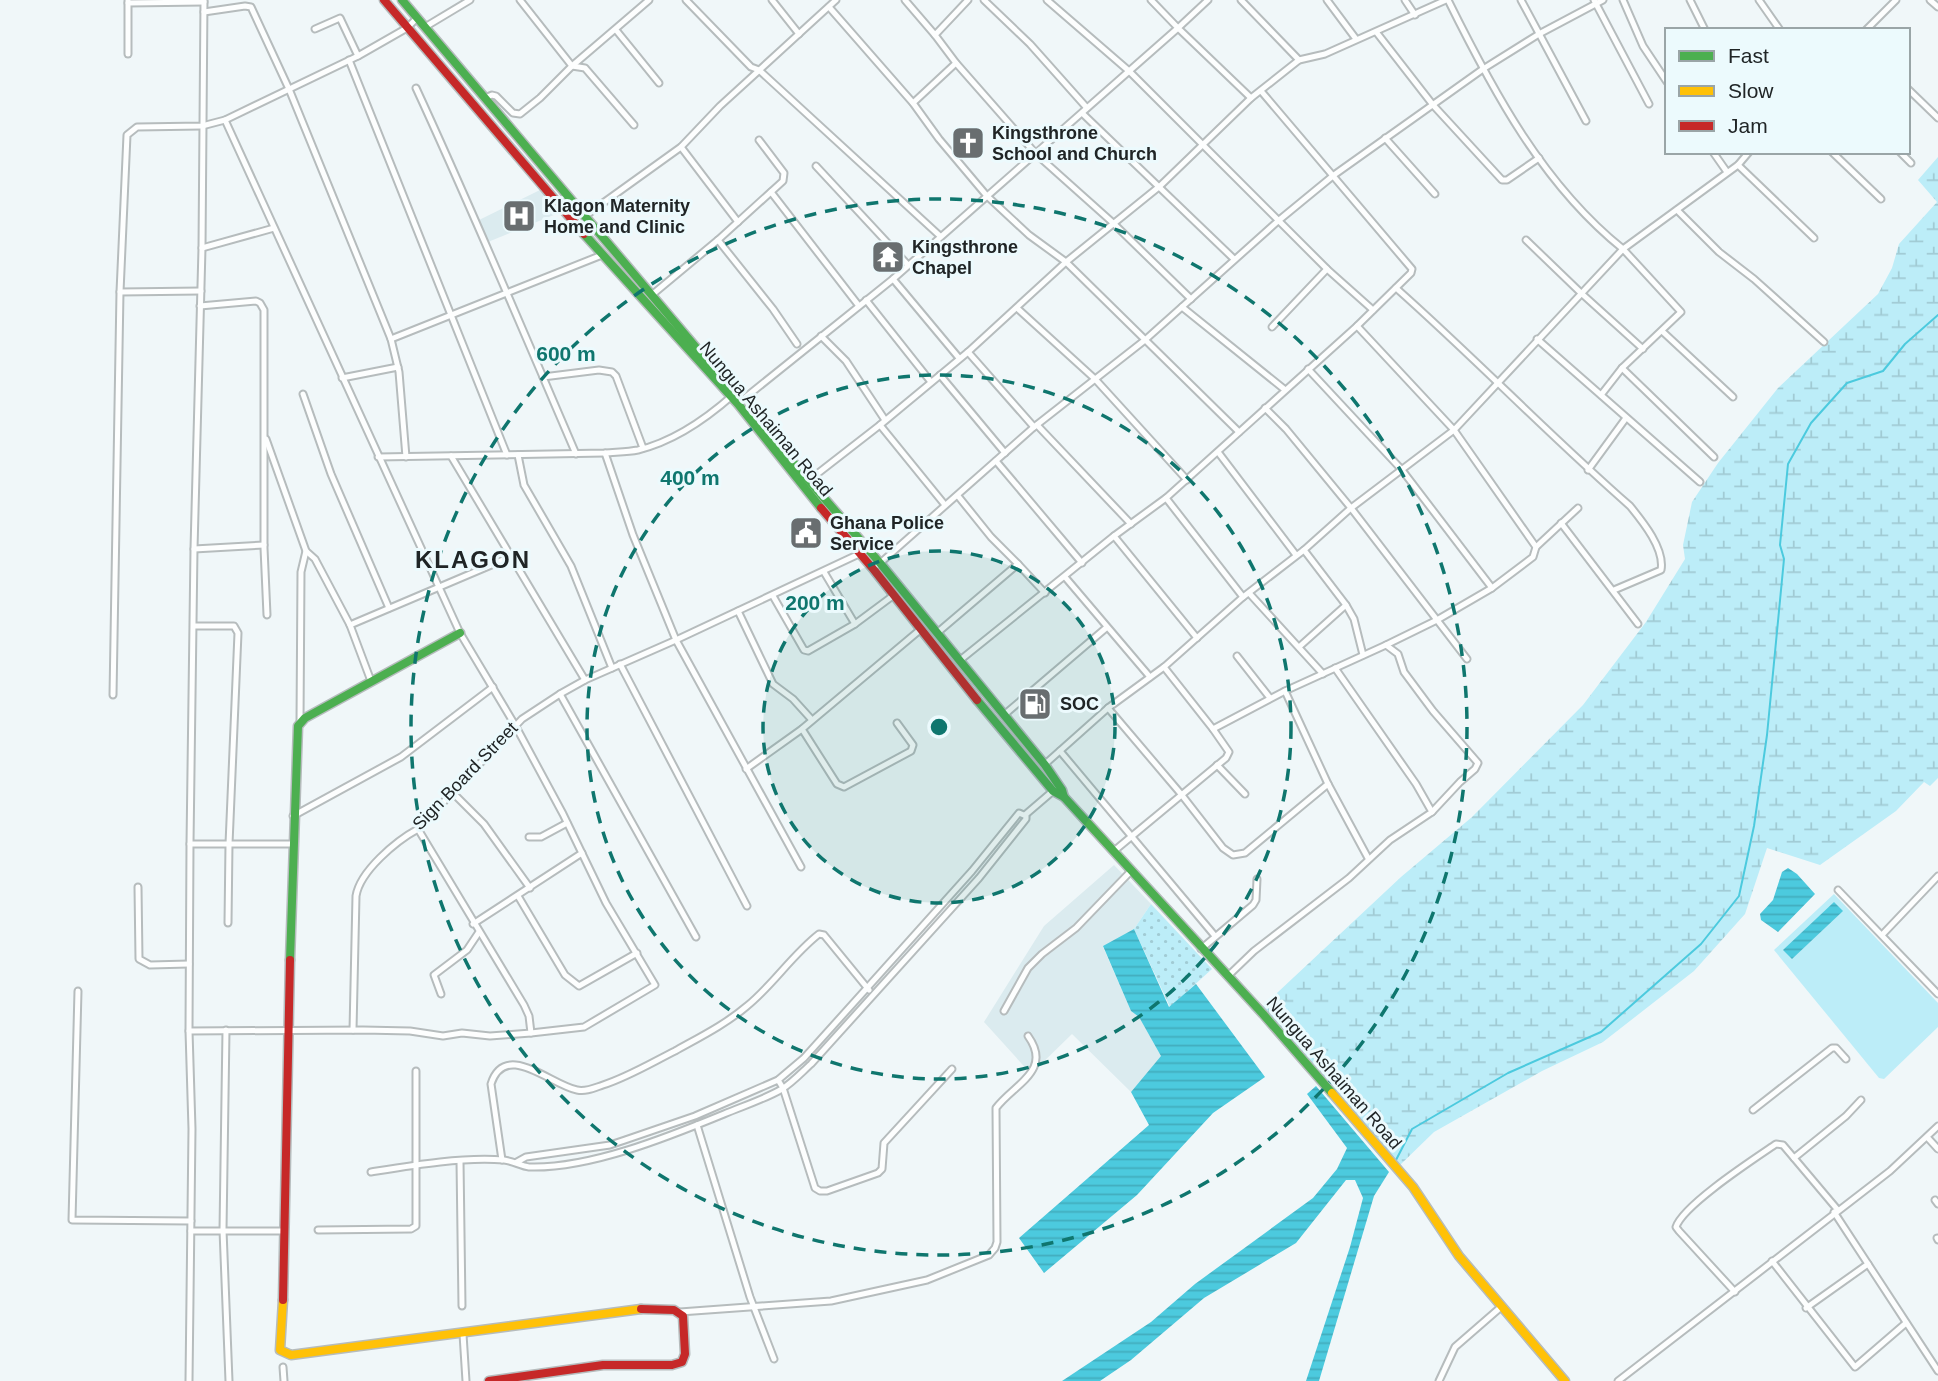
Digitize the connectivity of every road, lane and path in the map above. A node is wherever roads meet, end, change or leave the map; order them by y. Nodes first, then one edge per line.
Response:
1 (384, 0) edge
2 (402, 0) edge
3 (470, 0) edge
4 (520, 0) edge
5 (649, 0) edge
6 (686, 0) edge
7 (772, 0) edge
8 (836, 0) edge
9 (905, 0) edge
10 (968, 0) edge
11 (984, 0) edge
12 (1047, 0) edge
13 (1151, 0) edge
14 (1208, 0) edge
15 (1241, 0) edge
16 (1326, 0) edge
17 (1405, 0) edge
18 (1447, 0) edge
19 (1521, 0) edge
20 (1603, 0) edge
21 (1623, 0) edge
22 (1690, 0) edge
23 (1759, 0) edge
24 (1896, 0) edge
25 (1930, 0) edge
26 (128, 1) edge
27 (204, 1) edge
28 (1595, 2) edge
29 (829, 7) junction
30 (1938, 7) edge
31 (204, 12) junction
32 (1415, 15) junction
33 (418, 19) junction
34 (425, 27) junction
35 (407, 28) junction
36 (1178, 28) junction
37 (1704, 28) edge
38 (1779, 28) edge
39 (1868, 28) edge
40 (315, 29) dead end
41 (616, 30) junction
42 (1377, 33) junction
43 (799, 34) junction
44 (1539, 34) junction
45 (935, 35) junction
46 (1356, 40) junction
47 (128, 54) dead end
48 (358, 56) junction
49 (1298, 60) junction
50 (349, 61) junction
51 (956, 64) junction
52 (572, 66) junction
53 (1483, 69) junction
54 (759, 70) junction
55 (1129, 71) junction
56 (1665, 79) edge
57 (659, 83) dead end
58 (416, 88) dead end
59 (289, 89) junction
60 (1261, 91) junction
61 (1910, 91) edge
62 (485, 98) junction
63 (1251, 98) junction
64 (913, 103) junction
65 (1649, 104) dead end
66 (1433, 105) junction
67 (1085, 110) junction
68 (1938, 118) edge
69 (225, 120) junction
70 (1586, 121) dead end
71 (634, 125) dead end
72 (202, 126) junction
73 (1385, 138) junction
74 (759, 141) dead end
75 (1204, 144) junction
76 (681, 147) junction
77 (1036, 154) junction
78 (1714, 154) edge
79 (1747, 154) edge
80 (1834, 154) edge
81 (1902, 154) edge
82 (1538, 158) junction
83 (1911, 163) dead end
84 (1738, 165) junction
85 (817, 166) dead end
86 (1727, 172) junction
87 (1334, 175) junction
88 (1160, 186) junction
89 (771, 192) junction
90 (1434, 194) dead end
91 (987, 197) junction
92 (1881, 199) dead end
93 (1677, 210) junction
94 (585, 216) junction
95 (1278, 221) junction
96 (738, 222) junction
97 (1112, 222) junction
98 (274, 228) junction
99 (940, 236) junction
100 (1814, 237) dead end
101 (719, 240) junction
102 (1526, 240) dead end
103 (202, 248) junction
104 (1623, 249) junction
105 (602, 256) junction
106 (1234, 259) junction
107 (1066, 262) junction
108 (908, 265) junction
109 (1327, 269) junction
110 (893, 279) junction
111 (1396, 288) junction
112 (201, 290) junction
113 (120, 292) junction
114 (508, 293) junction
115 (1581, 293) junction
116 (653, 294) junction
117 (1191, 299) junction
118 (866, 300) junction
119 (200, 306) junction
120 (859, 306) junction
121 (1182, 307) junction
122 (1017, 308) junction
123 (1373, 310) junction
124 (449, 316) junction
125 (1356, 326) junction
126 (1272, 327) dead end
127 (1661, 331) junction
128 (821, 336) junction
129 (391, 339) junction
130 (1537, 339) junction
131 (1144, 340) junction
132 (1824, 342) dead end
133 (797, 344) dead end
134 (1643, 349) junction
135 (968, 352) junction
136 (959, 358) junction
137 (398, 367) junction
138 (1622, 368) junction
139 (1308, 369) junction
140 (940, 375) junction
141 (543, 377) junction
142 (342, 379) junction
143 (1095, 379) junction
144 (931, 382) junction
145 (1499, 382) junction
146 (1284, 389) junction
147 (303, 394) dead end
148 (733, 395) junction
149 (1601, 395) junction
150 (1732, 397) dead end
151 (741, 401) junction
152 (1265, 408) junction
153 (1626, 418) junction
154 (882, 423) junction
155 (1035, 426) junction
156 (1454, 430) junction
157 (1239, 432) junction
158 (264, 434) junction
159 (643, 448) junction
160 (1218, 452) junction
161 (605, 453) junction
162 (1005, 453) junction
163 (576, 454) junction
164 (507, 455) junction
165 (518, 455) junction
166 (452, 456) junction
167 (377, 457) junction
168 (406, 457) junction
169 (1714, 457) dead end
170 (996, 461) junction
171 (1402, 470) junction
172 (1588, 470) junction
173 (1187, 480) junction
174 (808, 481) junction
175 (1700, 482) dead end
176 (958, 496) junction
177 (1166, 498) junction
178 (945, 505) junction
179 (1351, 508) junction
180 (1578, 508) dead end
181 (1561, 523) junction
182 (1131, 524) junction
183 (1114, 536) junction
184 (264, 545) junction
185 (1536, 547) junction
186 (194, 549) junction
187 (869, 549) junction
188 (1304, 550) junction
189 (306, 551) junction
190 (860, 554) junction
191 (1296, 555) junction
192 (510, 557) junction
193 (1082, 563) junction
194 (1018, 564) junction
195 (877, 567) junction
196 (824, 572) junction
197 (1065, 577) junction
198 (438, 586) junction
199 (1492, 589) junction
200 (1614, 590) junction
201 (1045, 593) junction
202 (894, 595) junction
203 (1246, 595) junction
204 (773, 596) junction
205 (1346, 605) junction
206 (389, 608) junction
207 (738, 611) junction
208 (267, 615) dead end
209 (1437, 620) junction
210 (855, 624) junction
211 (1639, 624) dead end
212 (350, 625) junction
213 (194, 626) junction
214 (1106, 628) junction
215 (921, 629) junction
216 (460, 633) junction
217 (937, 633) junction
218 (1197, 638) junction
219 (676, 640) junction
220 (1387, 645) junction
221 (1299, 648) junction
222 (1363, 654) junction
223 (1237, 656) dead end
224 (1467, 659) dead end
225 (959, 661) junction
226 (620, 664) junction
227 (1164, 667) junction
228 (612, 668) junction
229 (1335, 668) junction
230 (1323, 674) junction
231 (1150, 677) junction
232 (585, 680) junction
233 (371, 681) junction
234 (493, 687) junction
235 (1284, 691) junction
236 (560, 694) junction
237 (113, 695) dead end
238 (1270, 698) junction
239 (1108, 708) junction
240 (1004, 715) junction
241 (812, 720) junction
242 (300, 723) junction
243 (897, 723) dead end
244 (515, 725) junction
245 (802, 729) junction
246 (1213, 729) junction
247 (1060, 751) junction
248 (1045, 765) junction
249 (1217, 765) junction
250 (746, 769) junction
251 (1036, 772) junction
252 (1328, 784) junction
253 (1053, 790) junction
254 (451, 792) junction
255 (1181, 794) junction
256 (1245, 794) dead end
257 (1065, 797) junction
258 (1432, 813) junction
259 (1025, 815) junction
260 (293, 816) junction
261 (567, 823) junction
262 (418, 829) junction
263 (529, 837) dead end
264 (1130, 837) junction
265 (190, 844) junction
266 (229, 844) junction
267 (293, 844) junction
268 (1114, 851) junction
269 (582, 853) junction
270 (1368, 858) junction
271 (801, 867) dead end
272 (972, 871) junction
273 (1131, 871) junction
274 (1938, 876) edge
275 (979, 878) junction
276 (1257, 879) dead end
277 (138, 887) dead end
278 (530, 888) junction
279 (1838, 890) dead end
280 (518, 897) junction
281 (747, 906) dead end
282 (228, 923) dead end
283 (473, 924) junction
284 (479, 932) junction
285 (1882, 935) junction
286 (1215, 936) junction
287 (696, 937) dead end
288 (1201, 949) junction
289 (637, 953) junction
290 (189, 964) junction
291 (1228, 976) junction
292 (867, 988) junction
293 (78, 991) dead end
294 (441, 994) dead end
295 (874, 994) junction
296 (1938, 994) edge
297 (1004, 1011) dead end
298 (226, 1030) junction
299 (353, 1030) junction
300 (189, 1031) junction
301 (288, 1031) junction
302 (531, 1033) junction
303 (1028, 1036) dead end
304 (1846, 1059) dead end
305 (952, 1069) dead end
306 (416, 1071) dead end
307 (778, 1080) junction
308 (783, 1088) junction
309 (1861, 1100) dead end
310 (1753, 1110) dead end
311 (697, 1125) junction
312 (1938, 1126) edge
313 (1927, 1137) junction
314 (1938, 1149) edge
315 (1794, 1158) junction
316 (502, 1160) junction
317 (460, 1161) junction
318 (517, 1162) junction
319 (417, 1164) junction
320 (371, 1172) dead end
321 (1836, 1211) junction
322 (191, 1221) junction
323 (223, 1230) junction
324 (318, 1230) dead end
325 (191, 1231) junction
326 (282, 1231) junction
327 (1772, 1261) junction
328 (1868, 1264) junction
329 (1735, 1292) junction
330 (463, 1306) dead end
331 (1502, 1307) junction
332 (755, 1308) junction
333 (1806, 1308) junction
334 (680, 1312) junction
335 (1906, 1323) junction
336 (463, 1334) junction
337 (774, 1359) dead end
338 (284, 1367) dead end
339 (1938, 1371) edge
340 (189, 1381) edge
341 (229, 1381) edge
342 (284, 1381) edge
343 (466, 1381) edge
344 (489, 1381) edge
345 (1439, 1381) edge
346 (1565, 1381) edge
347 (1618, 1381) edge

1 - 35 main road, Nungua Ashaiman Road
2 - 33 main road, Nungua Ashaiman Road
3 - 34 street
4 - 52 street
5 - 41 street
6 - 54 street
7 - 43 street
8 - 29 street
9 - 45 street
10 - 45 street
11 - 67 street
12 - 55 street
13 - 36 street
14 - 36 street
15 - 49 street
16 - 46 street
17 - 32 street
18 - 32 street
18 - 53 street
19 - 44 street
20 - 28 street
21 - 56 street
22 - 37 street
23 - 38 street
24 - 39 street
25 - 30 street
26 - 27 street
26 - 47 street
27 - 31 street
28 - 44 street
28 - 65 street
29 - 43 street
29 - 64 street
31 - 59 street
31 - 72 street
32 - 42 street
33 - 34 main road, Nungua Ashaiman Road
33 - 35 street
34 - 62 main road, Nungua Ashaiman Road
35 - 48 street
35 - 105 main road, Nungua Ashaiman Road
36 - 55 street
36 - 63 street
40 - 48 street
41 - 52 street
41 - 57 street
42 - 46 street
42 - 66 street
43 - 54 street
44 - 53 street
44 - 70 street
45 - 51 street
46 - 49 street
48 - 50 street
49 - 60 street
50 - 59 street
50 - 124 street
51 - 64 street
51 - 77 street
52 - 62 street
52 - 71 street
53 - 66 street
53 - 82 street
54 - 76 street
54 - 99 street
55 - 67 street
55 - 75 street
58 - 114 street
59 - 69 street
59 - 129 street
60 - 63 street
60 - 87 street
61 - 68 street
62 - 94 main road, Nungua Ashaiman Road
63 - 75 street
64 - 91 street
66 - 73 street
66 - 82 street
67 - 77 street
67 - 88 street
69 - 72 street
69 - 98 street
72 - 103 street
72 - 113 street
73 - 87 street
73 - 90 street
74 - 89 street
75 - 88 street
75 - 95 street
76 - 94 street
76 - 96 street
77 - 91 street
77 - 97 street
78 - 86 street
79 - 84 street
80 - 92 street
81 - 83 street
82 - 104 street
84 - 86 street
84 - 100 street
85 - 108 street
86 - 93 street
87 - 95 street
87 - 111 street
88 - 97 street
88 - 106 street
89 - 96 street
89 - 120 street
91 - 99 street
91 - 107 street
93 - 104 street
93 - 132 street
94 - 116 main road, Nungua Ashaiman Road
95 - 106 street
95 - 109 street
96 - 101 street
97 - 107 street
97 - 117 street
98 - 103 street
98 - 142 street
99 - 108 street
101 - 116 street
101 - 133 street
102 - 115 street
103 - 112 street
104 - 115 street
104 - 127 street
105 - 114 street
105 - 148 main road, Nungua Ashaiman Road
106 - 117 street
107 - 122 street
107 - 131 street
108 - 110 street
109 - 123 street
109 - 126 street
110 - 118 street
110 - 136 street
111 - 123 street
111 - 145 street
112 - 113 street
112 - 119 street
113 - 237 street
114 - 124 street
114 - 141 street
115 - 130 street
115 - 134 street
116 - 148 main road, Nungua Ashaiman Road
117 - 121 street
118 - 120 street
118 - 144 street
119 - 158 street
119 - 186 street
120 - 128 street
121 - 131 street
121 - 146 street
122 - 135 street
122 - 143 street
123 - 125 street
124 - 129 street
124 - 164 street
125 - 139 street
125 - 156 street
127 - 134 street
127 - 150 street
128 - 151 street
128 - 154 street
129 - 137 street
130 - 145 street
130 - 149 street
131 - 143 street
131 - 157 street
134 - 138 street
135 - 136 street
135 - 155 street
136 - 140 street
137 - 142 street
137 - 168 street
138 - 149 street
138 - 169 street
139 - 146 street
139 - 171 street
140 - 144 street
140 - 162 street
141 - 159 street
141 - 163 street
142 - 167 street
143 - 155 street
143 - 173 street
144 - 154 street
145 - 156 street
145 - 172 street
146 - 152 street
147 - 206 street
148 - 151 main road, Nungua Ashaiman Road
148 - 159 street
148 - 190 main road, Nungua Ashaiman Road
149 - 153 street
151 - 174 main road, Nungua Ashaiman Road
152 - 157 street
152 - 179 street
153 - 172 street
153 - 175 street
154 - 174 street
154 - 178 street
155 - 162 street
155 - 182 street
156 - 171 street
156 - 185 street
157 - 160 street
158 - 184 street
158 - 189 street
159 - 161 street
160 - 173 street
160 - 191 street
161 - 163 street
161 - 219 street
162 - 170 street
163 - 165 street
164 - 165 street
164 - 166 street
165 - 228 street
166 - 168 street
166 - 192 street
167 - 168 street
167 - 198 street
170 - 176 street
170 - 193 street
171 - 179 street
171 - 199 street
172 - 200 street
173 - 177 street
174 - 187 main road, Nungua Ashaiman Road
176 - 178 street
176 - 194 street
177 - 182 street
177 - 203 street
178 - 195 street
179 - 188 street
179 - 209 street
180 - 181 street
181 - 185 street
181 - 200 street
182 - 183 street
183 - 193 street
183 - 218 street
184 - 186 street
184 - 208 street
185 - 199 street
186 - 213 street
187 - 190 street, Sign Board Street
187 - 195 main road, Nungua Ashaiman Road
188 - 191 street
188 - 205 street
189 - 212 street
189 - 242 street
190 - 195 main road, Nungua Ashaiman Road
190 - 196 street, Sign Board Street
191 - 203 street
192 - 198 street
192 - 232 street
193 - 197 street
194 - 201 street
194 - 217 street
195 - 202 main road, Nungua Ashaiman Road
195 - 217 main road, Nungua Ashaiman Road
196 - 204 street, Sign Board Street
196 - 210 street
197 - 201 street
197 - 214 street
198 - 206 street
198 - 216 street
199 - 209 street
200 - 211 street
201 - 225 street
202 - 210 street
202 - 215 main road, Nungua Ashaiman Road
203 - 218 street
203 - 221 street
204 - 207 street, Sign Board Street
204 - 210 street
205 - 221 street
205 - 222 street
206 - 212 street
207 - 219 street, Sign Board Street
207 - 241 street
209 - 220 street
209 - 224 street
212 - 233 street
213 - 265 street
213 - 266 street
214 - 231 street
214 - 240 street
215 - 241 street
215 - 251 main road, Nungua Ashaiman Road
216 - 233 main road
216 - 234 street
217 - 225 main road, Nungua Ashaiman Road
218 - 227 street
219 - 226 street, Sign Board Street
219 - 250 street
220 - 222 street
220 - 258 street
221 - 230 street
222 - 229 street
223 - 238 street
225 - 240 main road, Nungua Ashaiman Road
226 - 228 street, Sign Board Street
226 - 281 street
227 - 231 street
227 - 246 street
228 - 232 street, Sign Board Street
229 - 230 street
229 - 258 street
230 - 235 street
231 - 239 street
232 - 236 street, Sign Board Street
233 - 242 main road
234 - 244 street
234 - 260 street
235 - 238 street
235 - 252 street
236 - 244 street, Sign Board Street
236 - 287 street
238 - 246 street
239 - 247 street
239 - 255 street
240 - 248 main road, Nungua Ashaiman Road
241 - 245 street
242 - 260 main road
243 - 245 street
244 - 254 street, Sign Board Street
244 - 261 street
245 - 250 street
246 - 249 street
247 - 248 street
247 - 264 street
248 - 251 street
248 - 257 main road, Nungua Ashaiman Road
249 - 255 street
249 - 256 street
250 - 271 street
251 - 253 main road, Nungua Ashaiman Road
252 - 255 street
252 - 270 street
253 - 257 main road, Nungua Ashaiman Road
253 - 259 street
254 - 262 street, Sign Board Street
254 - 278 street
255 - 264 street
257 - 268 main road, Nungua Ashaiman Road
258 - 270 street
259 - 272 street
259 - 275 street
260 - 267 main road
261 - 263 street
261 - 269 street
262 - 283 street
262 - 299 street, Sign Board Street
264 - 268 street
264 - 286 street
265 - 266 street
265 - 290 street
266 - 267 street
266 - 282 street
267 - 301 main road
268 - 273 main road, Nungua Ashaiman Road
269 - 278 street
269 - 289 street
270 - 291 street
272 - 275 street
272 - 292 street
273 - 288 main road, Nungua Ashaiman Road
273 - 297 street
274 - 285 street
275 - 295 street
276 - 286 street
277 - 290 street
278 - 280 street
279 - 285 street
280 - 283 street
280 - 289 street
283 - 284 street
284 - 294 street
284 - 302 street
285 - 296 street
286 - 288 street
288 - 291 main road, Nungua Ashaiman Road
289 - 302 street
290 - 300 street
291 - 331 main road, Nungua Ashaiman Road
292 - 295 street
292 - 307 street
292 - 316 street
293 - 322 street
295 - 308 street
298 - 300 street
298 - 301 street
298 - 323 street
299 - 301 street
299 - 302 street
300 - 322 street
301 - 326 main road
303 - 332 street
304 - 310 street
305 - 308 street
306 - 319 street
307 - 308 street
307 - 318 street
308 - 311 street
309 - 315 street
311 - 318 street
311 - 332 street
312 - 313 street
313 - 314 street
313 - 321 street
315 - 321 street
315 - 329 street
316 - 317 street
316 - 318 street
317 - 319 street
317 - 330 street
319 - 320 street
319 - 324 street
321 - 327 street
321 - 328 street
322 - 325 street
323 - 325 street
323 - 326 street
323 - 341 street
325 - 340 street
326 - 336 main road
327 - 329 street
327 - 333 street
328 - 333 street
328 - 335 street
329 - 347 street
331 - 345 street
331 - 346 main road, Nungua Ashaiman Road
332 - 334 street
332 - 337 street
333 - 335 street
334 - 336 main road
334 - 344 main road
335 - 339 street
336 - 343 street
338 - 342 street

